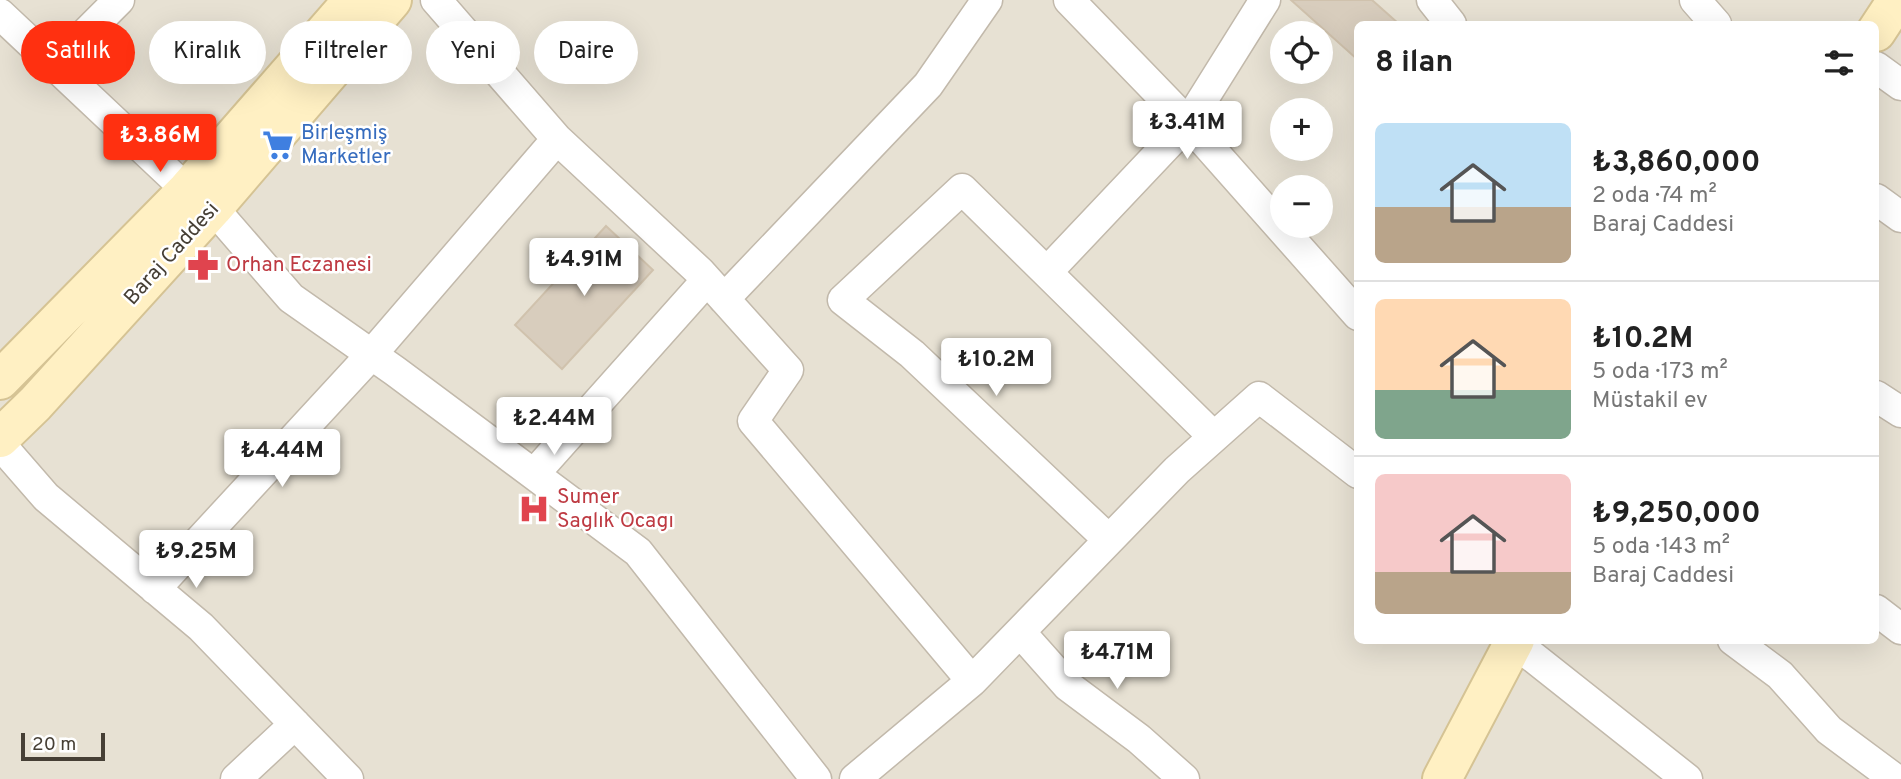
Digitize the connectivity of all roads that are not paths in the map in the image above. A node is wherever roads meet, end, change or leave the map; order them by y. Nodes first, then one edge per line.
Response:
1 (119, 0) edge
2 (353, 0) edge
3 (392, 0) edge
4 (436, 0) edge
5 (987, 0) edge
6 (1069, 0) edge
7 (1265, 0) edge
8 (1432, 0) edge
9 (1695, 0) edge
10 (1897, 0) edge
11 (0, 14) edge
12 (98, 21) edge
13 (1449, 21) edge
14 (1713, 21) edge
15 (1879, 27) edge
16 (21, 34) edge
17 (1879, 69) edge
18 (74, 84) edge
19 (1901, 85) edge
20 (1188, 123) junction
21 (557, 139) junction
22 (200, 199) junction
23 (1879, 201) edge
24 (1901, 217) edge
25 (1047, 272) junction
26 (715, 289) junction
27 (1354, 310) edge
28 (371, 355) junction
29 (0, 380) edge
30 (1879, 398) edge
31 (1901, 412) edge
32 (1214, 437) junction
33 (0, 441) edge
34 (1354, 470) edge
35 (534, 474) junction
36 (1110, 540) junction
37 (155, 589) junction
38 (1879, 612) edge
39 (1901, 629) edge
40 (1020, 632) junction
41 (1514, 644) edge
42 (1519, 644) edge
43 (1738, 644) edge
44 (972, 681) junction
45 (295, 724) junction
46 (1448, 776) edge
47 (236, 779) edge
48 (348, 779) edge
49 (816, 779) edge
50 (855, 779) edge
51 (1184, 779) edge
52 (1687, 779) edge
53 (1895, 779) edge

1 - 12 street
2 - 22 main road, Baraj Caddesi
3 - 22 main road, Baraj Caddesi
4 - 21 street
5 - 26 street
6 - 20 street
7 - 20 street
8 - 13 street
9 - 14 street
10 - 15 main road
11 - 16 street
17 - 19 street
18 - 22 street
20 - 25 street
20 - 27 street
21 - 26 street
21 - 28 street
22 - 28 street
22 - 29 main road, Baraj Caddesi
22 - 33 main road, Baraj Caddesi
23 - 24 street
25 - 32 street
25 - 36 street
26 - 35 street
26 - 44 street
28 - 35 street
28 - 37 street
30 - 31 street
32 - 34 street
32 - 36 street
33 - 37 street
35 - 49 street
36 - 40 street
37 - 45 street
38 - 39 street
40 - 44 street
40 - 51 street
41 - 46 main road
42 - 52 street
43 - 53 street
44 - 50 street
45 - 47 street
45 - 48 street

